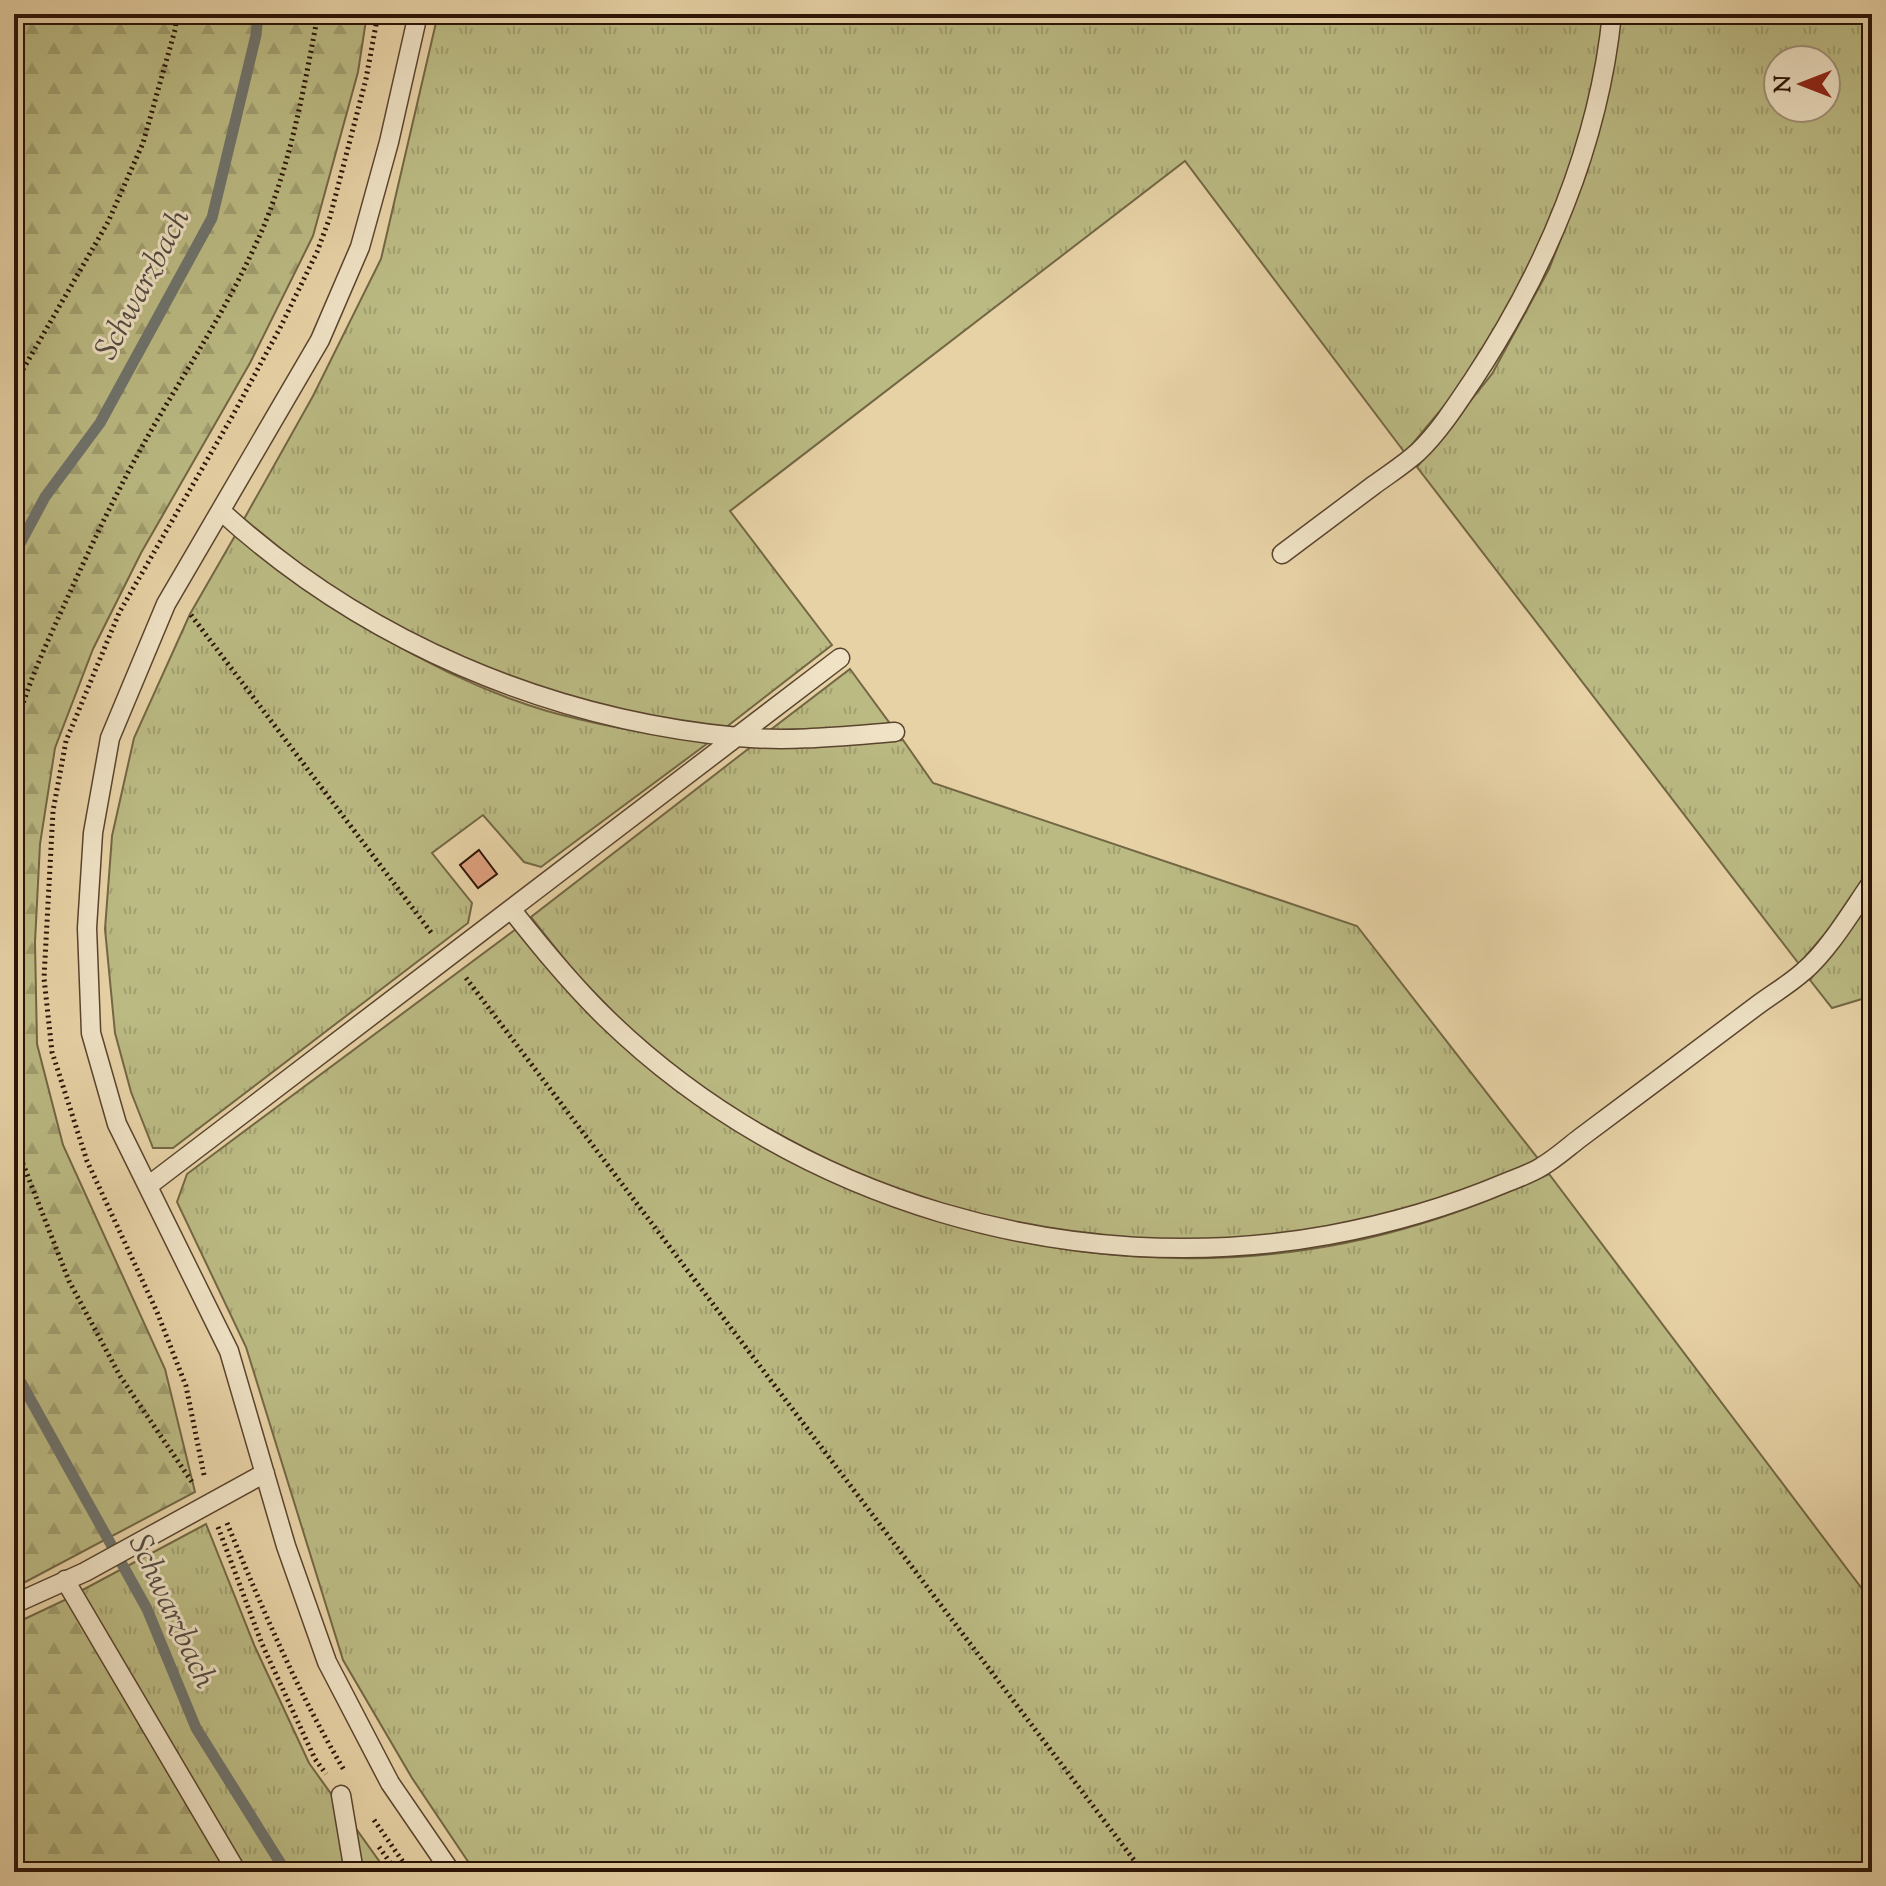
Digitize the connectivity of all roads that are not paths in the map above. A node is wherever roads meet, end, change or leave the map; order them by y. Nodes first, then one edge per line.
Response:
1 (418, 14) edge
2 (1612, 14) edge
3 (221, 511) junction
4 (1282, 554) dead end
5 (840, 658) dead end
6 (895, 732) dead end
7 (740, 737) junction
8 (1872, 882) edge
9 (511, 909) junction
10 (148, 1186) junction
11 (265, 1473) junction
12 (65, 1580) junction
13 (14, 1604) edge
14 (346, 1788) road end
15 (237, 1872) edge
16 (354, 1872) edge
17 (451, 1872) edge

1 - 3 lane
2 - 4 lane
3 - 7 lane
3 - 10 lane
5 - 7 lane
6 - 7 lane
7 - 9 lane
8 - 9 lane
9 - 10 lane
10 - 11 lane
11 - 12 lane
11 - 17 lane
12 - 13 lane
12 - 15 lane
14 - 16 lane

